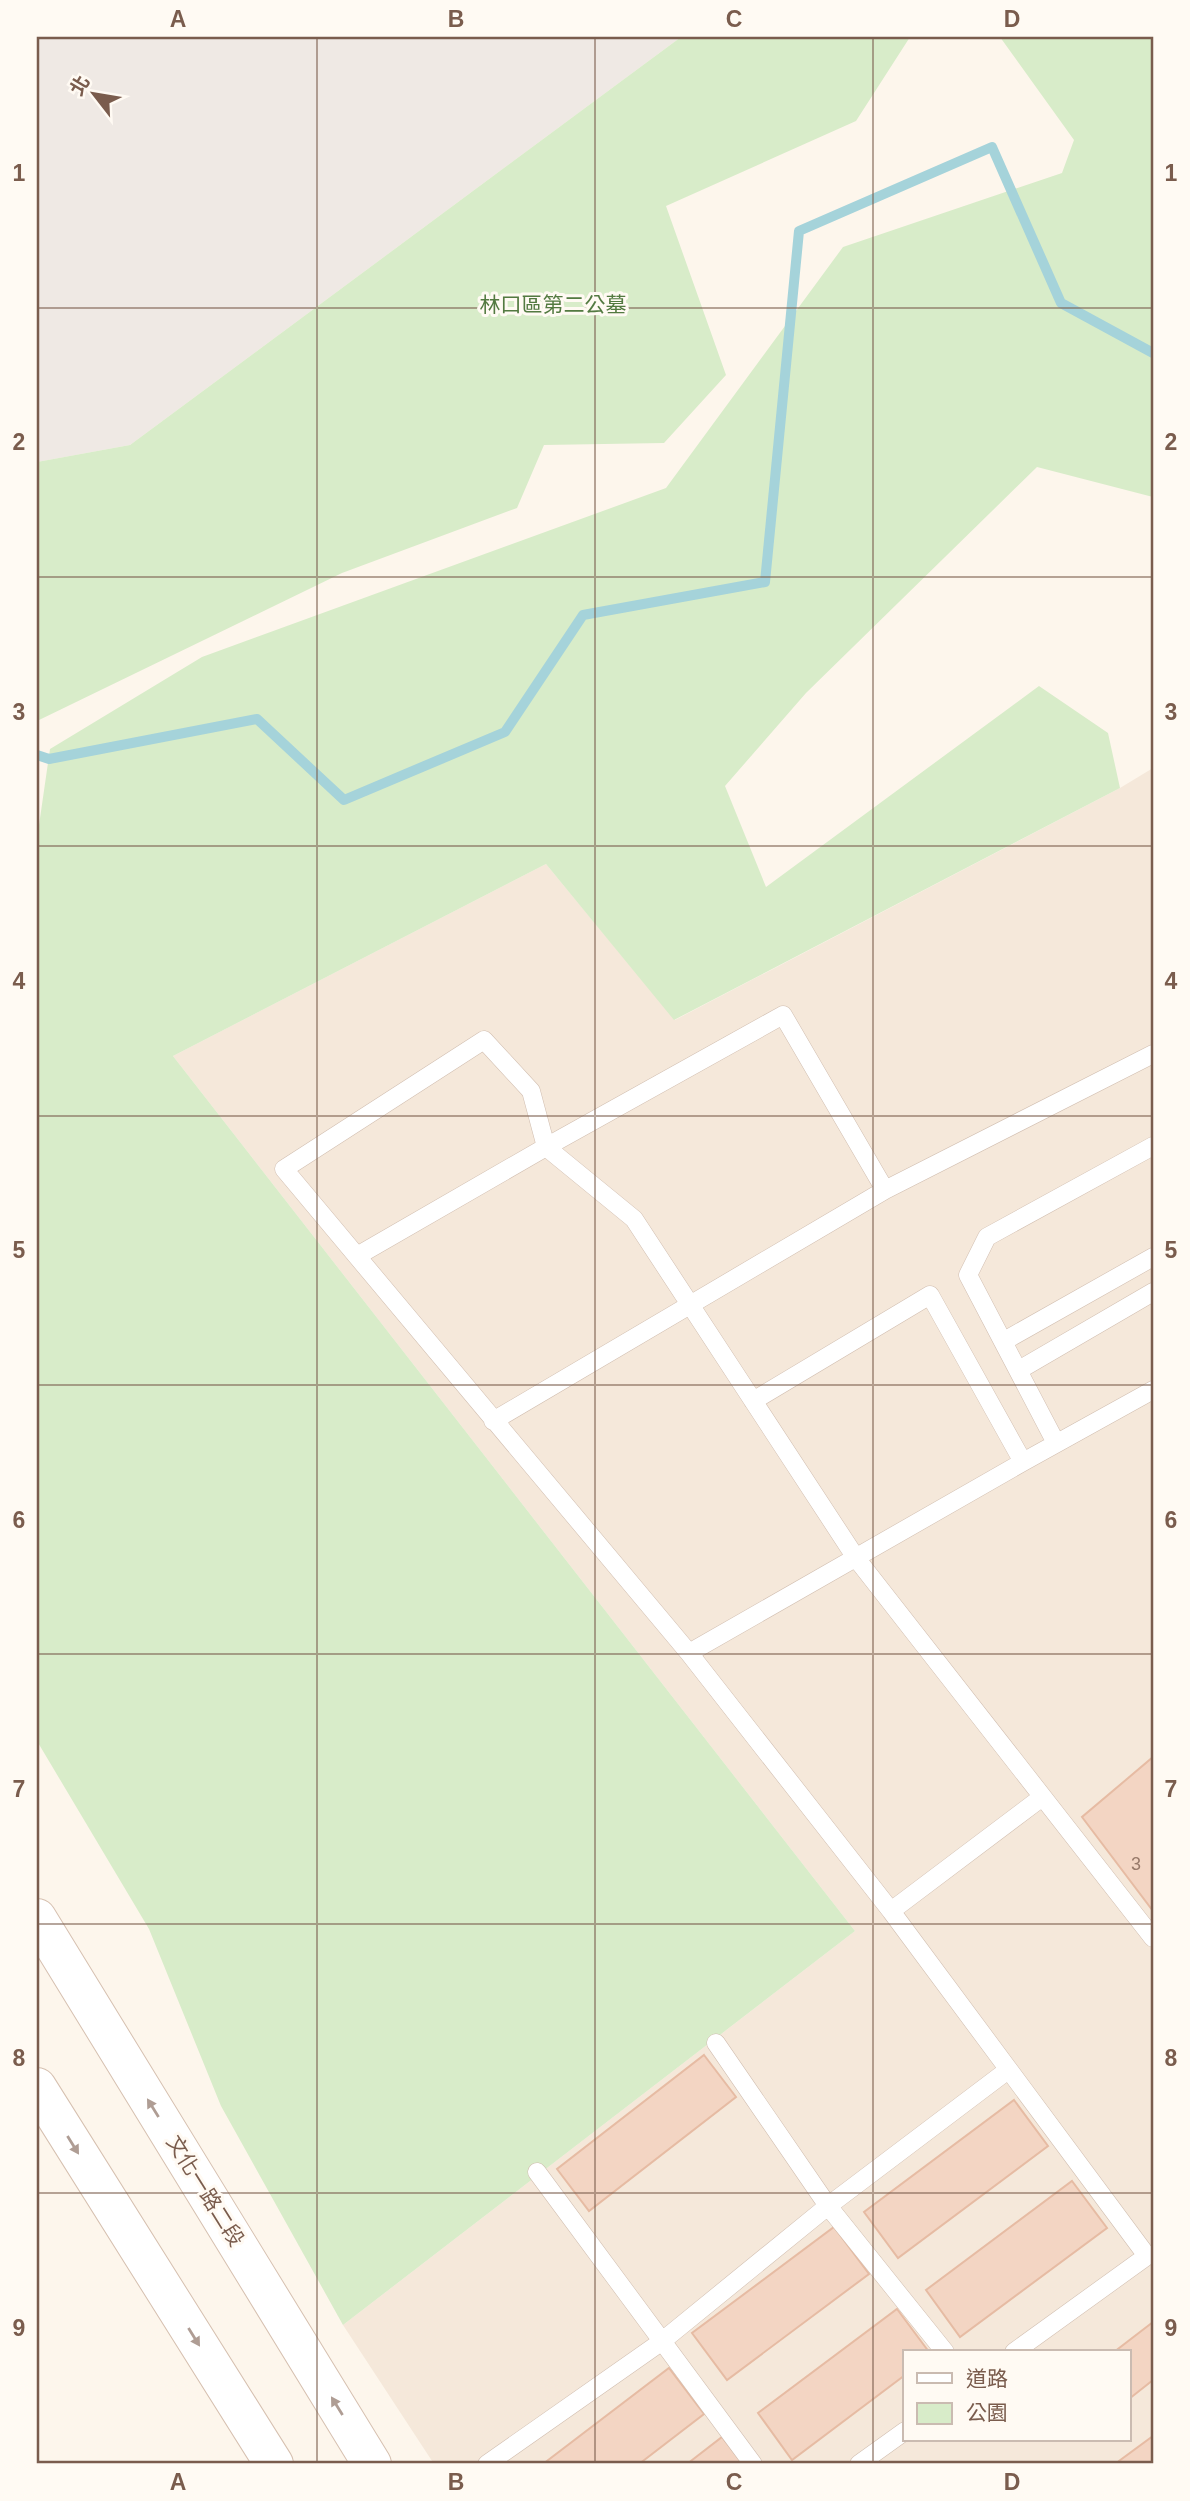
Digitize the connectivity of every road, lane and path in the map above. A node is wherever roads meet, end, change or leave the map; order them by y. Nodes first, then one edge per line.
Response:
1 (1153, 1054) edge
2 (1153, 1146) edge
3 (546, 1147) junction
4 (885, 1190) junction
5 (357, 1256) junction
6 (1153, 1257) edge
7 (1153, 1292) edge
8 (690, 1306) junction
9 (1004, 1341) junction
10 (1018, 1370) junction
11 (1153, 1390) edge
12 (753, 1401) junction
13 (493, 1421) junction
14 (1056, 1443) junction
15 (1023, 1462) junction
16 (856, 1558) junction
17 (689, 1653) junction
18 (1041, 1798) junction
19 (891, 1911) junction
20 (37, 1918) edge
21 (1153, 1938) edge
22 (716, 2043) dead end
23 (1008, 2070) junction
24 (37, 2087) edge
25 (537, 2172) dead end
26 (828, 2206) junction
27 (1151, 2259) edge
28 (661, 2342) junction
29 (943, 2350) edge
30 (1017, 2350) edge
31 (903, 2432) edge
32 (274, 2464) edge
33 (372, 2464) edge
34 (486, 2464) edge
35 (753, 2464) edge
36 (859, 2464) edge

1 - 4 lane
2 - 9 lane
3 - 4 lane
3 - 5 lane
3 - 5 lane
3 - 8 lane
4 - 8 lane
5 - 13 lane
6 - 9 lane
7 - 10 lane
8 - 12 lane
8 - 13 lane
9 - 10 lane
10 - 14 lane
11 - 14 lane
12 - 15 lane
12 - 16 lane
13 - 17 lane
14 - 15 lane
15 - 16 lane
16 - 17 lane
16 - 18 lane
17 - 19 lane
18 - 19 lane
18 - 21 lane
19 - 23 lane
33 -> 20 main road, 文化一路二段
22 - 26 lane
23 - 26 lane
23 - 27 lane
24 -> 32 main road
25 - 28 lane
26 - 28 lane
26 - 29 lane
27 - 30 lane
28 - 34 lane
28 - 35 lane
31 - 36 lane

